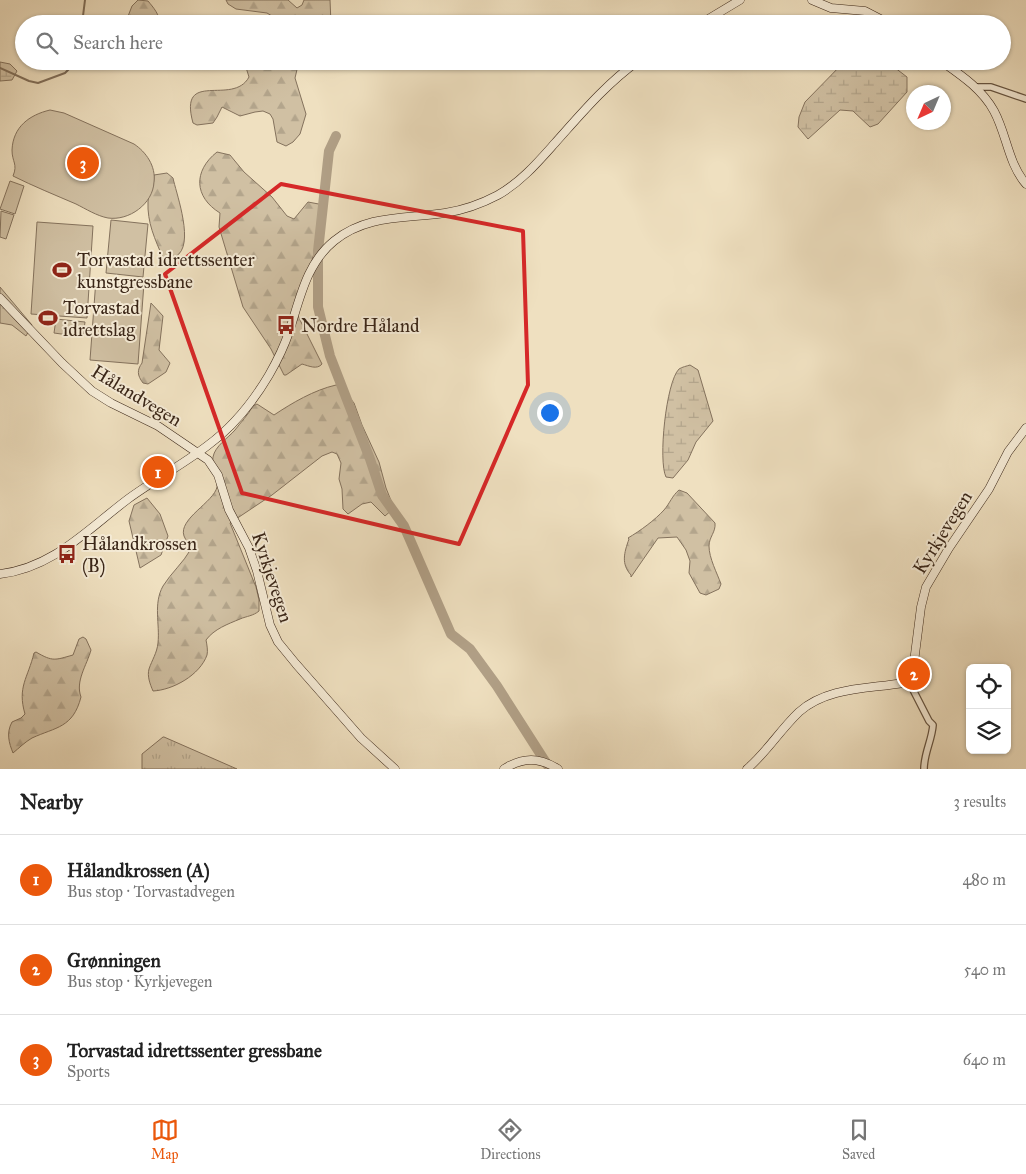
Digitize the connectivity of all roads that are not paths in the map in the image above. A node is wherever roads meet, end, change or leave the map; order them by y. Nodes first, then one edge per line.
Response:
1 (740, 0) edge
2 (812, 0) edge
3 (715, 15) edge
4 (874, 15) edge
5 (627, 70) edge
6 (953, 70) edge
7 (975, 87) junction
8 (1026, 99) edge
9 (1026, 184) edge
10 (0, 298) edge
11 (1026, 428) edge
12 (198, 453) junction
13 (0, 574) edge
14 (908, 680) junction
15 (395, 769) edge
16 (504, 769) edge
17 (558, 769) edge
18 (747, 769) edge
19 (924, 769) edge

1 - 3 main road
2 - 4 main road
5 - 12 main road
6 - 7 main road
7 - 8 street
7 - 9 main road
10 - 12 main road, Hålandvegen
11 - 14 main road, Kyrkjevegen
12 - 13 main road
12 - 15 main road, Kyrkjevegen
14 - 18 main road
14 - 19 street
16 - 17 main road

